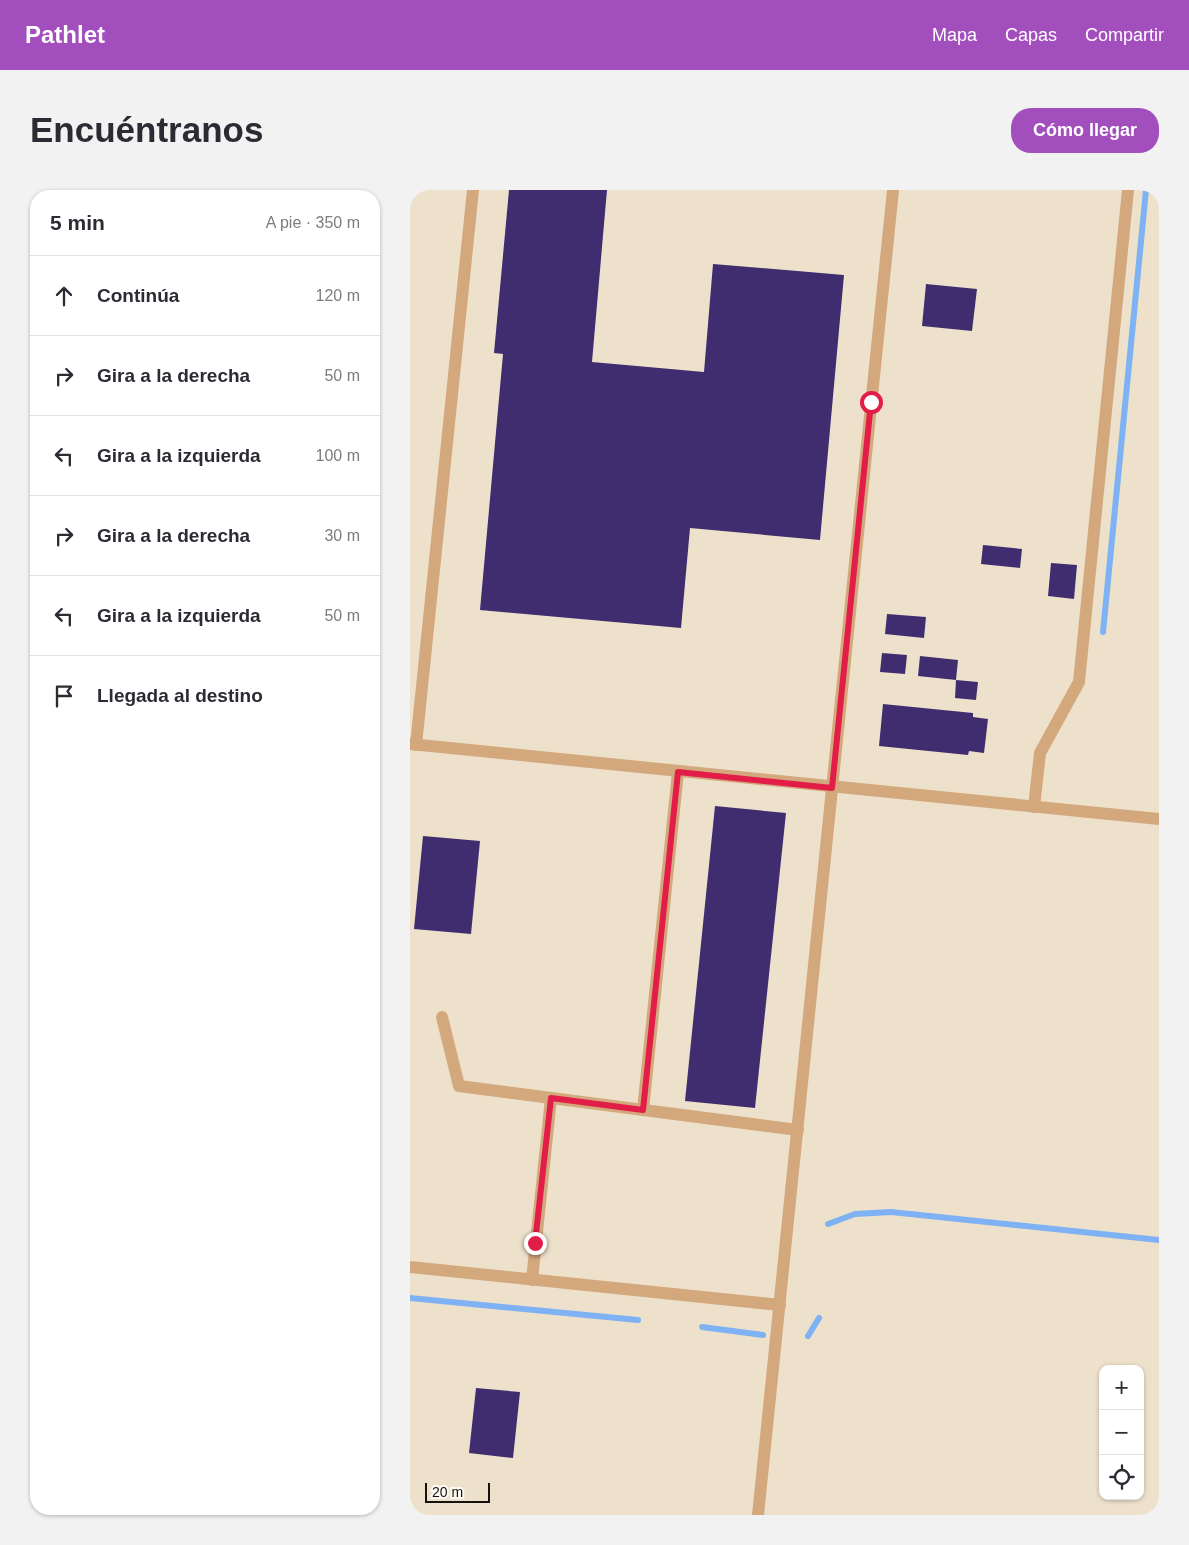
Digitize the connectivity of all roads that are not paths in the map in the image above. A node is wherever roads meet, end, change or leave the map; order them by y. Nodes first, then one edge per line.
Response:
1 (473, 190) edge
2 (893, 190) edge
3 (1128, 190) edge
4 (413, 745) edge
5 (678, 772) junction
6 (832, 788) junction
7 (1034, 807) junction
8 (1159, 818) edge
9 (442, 1017) dead end
10 (551, 1098) junction
11 (643, 1110) junction
12 (798, 1130) junction
13 (410, 1268) edge
14 (532, 1280) junction
15 (780, 1305) junction
16 (758, 1515) edge

1 - 4 lane
2 - 6 lane
3 - 7 lane
4 - 5 lane
5 - 6 lane
5 - 11 lane
6 - 7 lane
6 - 12 lane
7 - 8 lane
9 - 10 lane
10 - 11 lane
10 - 14 lane
11 - 12 lane
12 - 15 lane
13 - 14 lane
14 - 15 lane
15 - 16 lane

